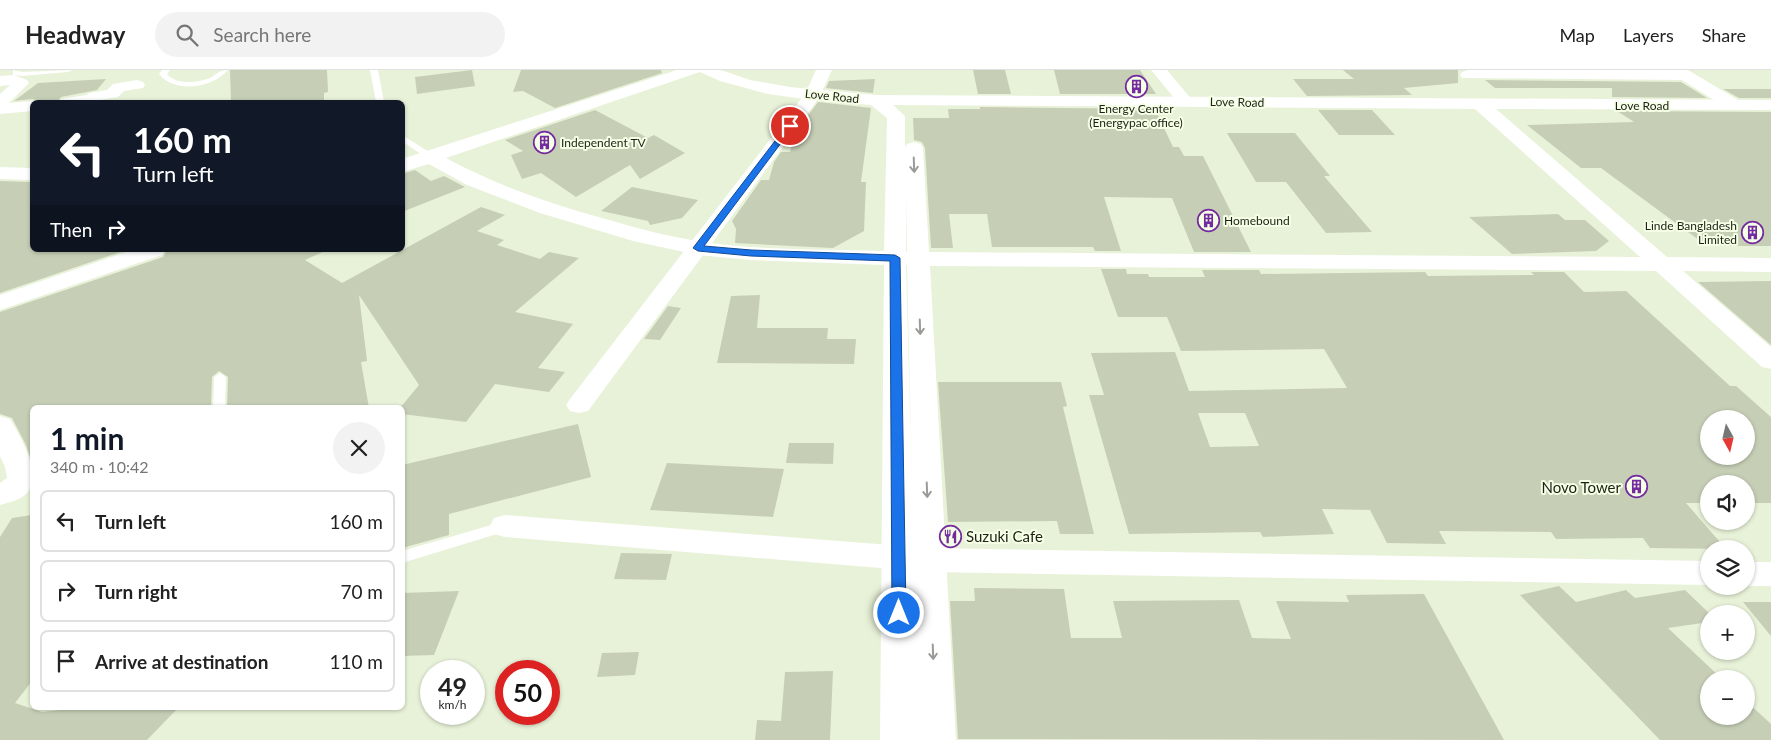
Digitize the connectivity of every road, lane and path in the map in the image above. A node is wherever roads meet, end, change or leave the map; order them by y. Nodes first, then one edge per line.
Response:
1 (17, 70) edge
2 (68, 70) edge
3 (166, 70) edge
4 (224, 70) edge
5 (374, 70) edge
6 (694, 70) edge
7 (706, 70) edge
8 (824, 70) edge
9 (1158, 70) edge
10 (1681, 73) edge
11 (1468, 75) dead end
12 (0, 81) edge
13 (137, 84) dead end
14 (813, 95) junction
15 (91, 100) edge
16 (380, 100) edge
17 (876, 100) junction
18 (1184, 101) junction
19 (0, 103) edge
20 (1480, 104) junction
21 (1734, 105) junction
22 (1771, 105) edge
23 (30, 106) edge
24 (0, 109) edge
25 (913, 111) junction
26 (405, 139) edge
27 (431, 157) junction
28 (405, 165) edge
29 (0, 173) edge
30 (30, 174) edge
31 (698, 248) junction
32 (148, 252) edge
33 (906, 258) junction
34 (1661, 264) junction
35 (1771, 265) edge
36 (0, 303) edge
37 (1771, 361) edge
38 (220, 377) dead end
39 (219, 405) edge
40 (580, 405) dead end
41 (0, 425) edge
42 (0, 495) edge
43 (505, 526) joint
44 (405, 556) edge
45 (899, 559) junction
46 (929, 560) junction
47 (1700, 573) edge
48 (1755, 574) edge
49 (1771, 574) edge
50 (899, 740) edge
51 (937, 740) edge

1 - 2 lane
3 - 4 lane
5 - 16 lane
6 - 27 main road
7 - 14 main road, Love Road
8 - 14 street
9 - 18 street
10 - 11 street
10 - 21 street
12 - 19 street
13 - 15 street
14 - 17 main road, Love Road
14 - 31 street
17 - 25 main road
17 - 25 main road, Love Road
18 - 20 main road, Love Road
18 - 25 main road, Love Road
20 - 21 main road, Love Road
20 - 34 main road
21 - 22 main road, Love Road
23 - 24 street
25 - 33 main road
26 - 27 lane
27 - 28 main road
27 - 31 main road
29 - 30 street
31 - 33 main road
31 - 40 street
32 - 36 main road
33 - 34 main road
33 - 45 main road
33 -> 46 main road
34 - 35 main road
34 - 37 main road
38 - 39 lane
41 - 42 street
43 - 44 lane
43 - 45 street
45 - 46 street
45 - 50 main road
46 - 47 street
46 -> 51 main road
48 - 49 street

